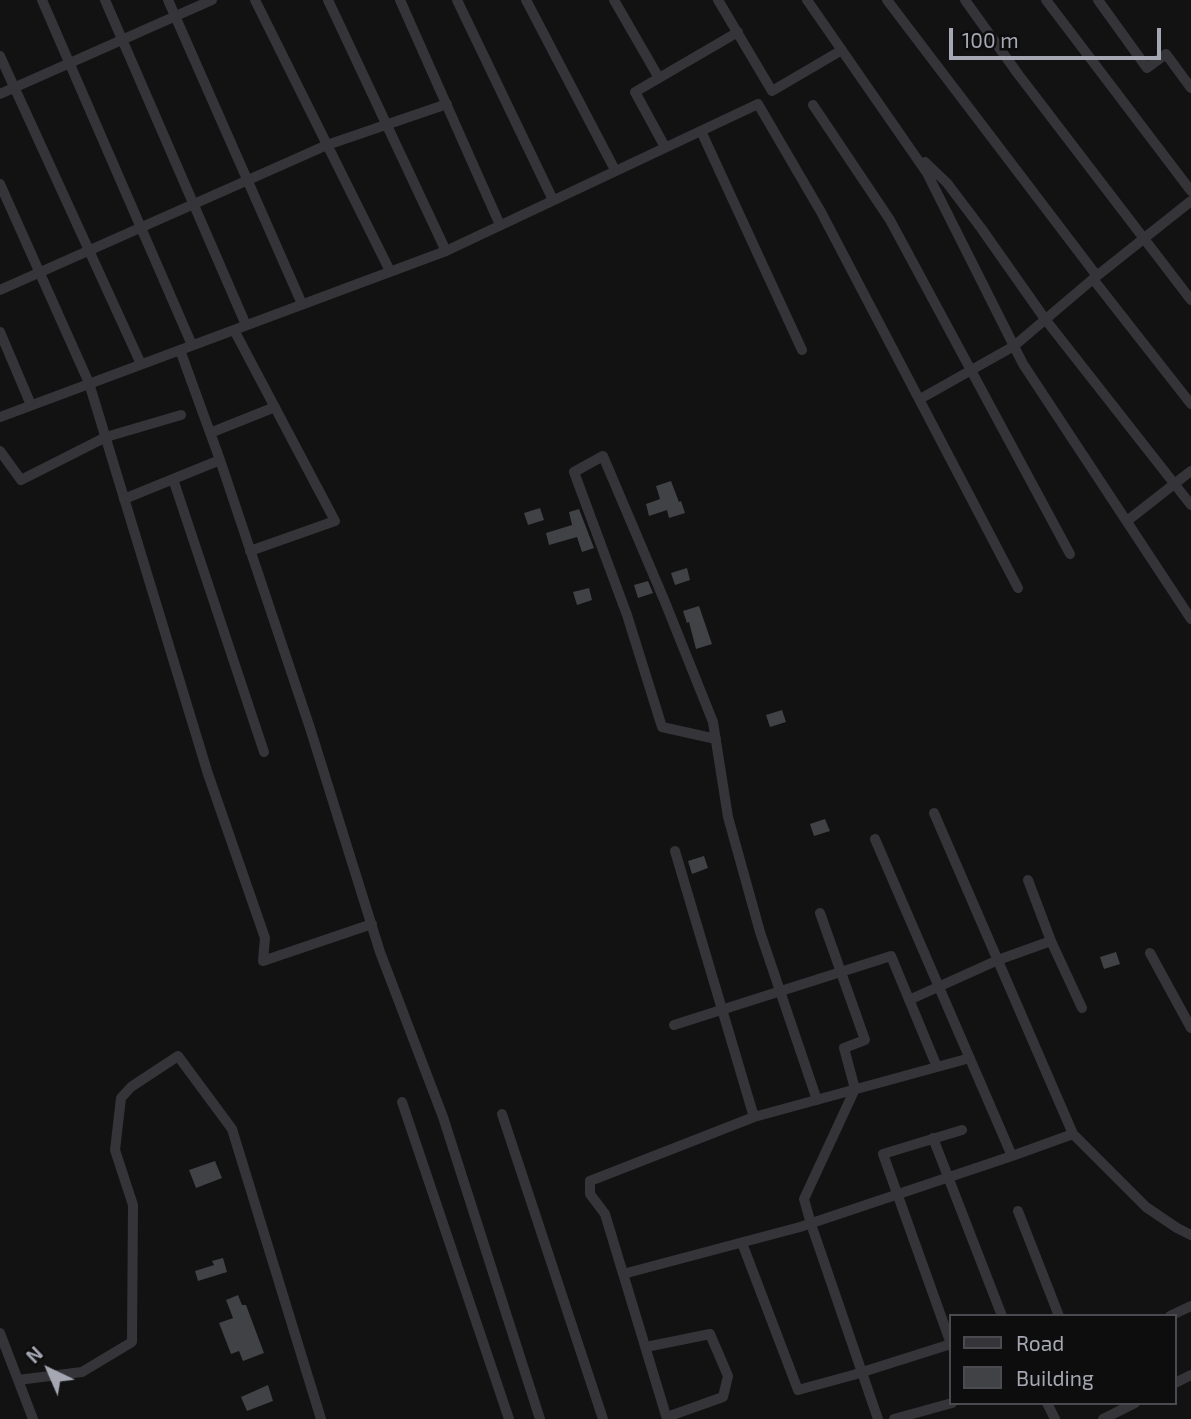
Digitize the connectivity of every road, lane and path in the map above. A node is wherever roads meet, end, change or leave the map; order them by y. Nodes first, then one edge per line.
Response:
1 (43, 0) edge
2 (105, 0) edge
3 (168, 0) edge
4 (212, 0) edge
5 (255, 0) edge
6 (328, 0) edge
7 (400, 0) edge
8 (457, 0) edge
9 (526, 0) edge
10 (614, 0) edge
11 (718, 0) edge
12 (807, 0) edge
13 (887, 0) edge
14 (965, 0) edge
15 (1046, 0) edge
16 (1098, 0) edge
17 (175, 16) junction
18 (738, 32) junction
19 (122, 40) junction
20 (842, 50) junction
21 (0, 56) edge
22 (70, 63) junction
23 (659, 78) junction
24 (14, 87) junction
25 (1191, 88) edge
26 (0, 94) edge
27 (447, 104) junction
28 (813, 105) dead end
29 (386, 125) junction
30 (701, 131) junction
31 (327, 145) junction
32 (665, 146) junction
33 (909, 147) junction
34 (615, 170) junction
35 (248, 180) junction
36 (0, 184) edge
37 (1191, 191) edge
38 (553, 200) junction
39 (1191, 201) edge
40 (194, 204) junction
41 (500, 225) junction
42 (141, 228) junction
43 (1143, 239) junction
44 (89, 251) junction
45 (446, 251) junction
46 (390, 271) junction
47 (40, 272) junction
48 (1095, 277) junction
49 (0, 290) edge
50 (1191, 300) edge
51 (302, 304) junction
52 (1045, 319) junction
53 (246, 325) junction
54 (234, 330) junction
55 (0, 332) edge
56 (192, 345) junction
57 (1014, 346) junction
58 (180, 350) junction
59 (802, 350) dead end
60 (141, 365) junction
61 (970, 371) junction
62 (89, 383) junction
63 (920, 399) junction
64 (1191, 404) edge
65 (32, 405) junction
66 (275, 407) junction
67 (181, 415) dead end
68 (0, 417) edge
69 (210, 433) junction
70 (106, 438) junction
71 (0, 451) edge
72 (220, 460) junction
73 (1191, 471) edge
74 (173, 479) junction
75 (1175, 484) junction
76 (124, 499) junction
77 (1191, 505) edge
78 (1127, 521) junction
79 (250, 551) junction
80 (1070, 554) dead end
81 (1018, 589) dead end
82 (1191, 619) edge
83 (716, 738) junction
84 (264, 752) dead end
85 (934, 813) dead end
86 (875, 839) dead end
87 (675, 851) dead end
88 (1028, 880) dead end
89 (820, 913) dead end
90 (372, 924) junction
91 (1051, 941) junction
92 (1150, 953) dead end
93 (998, 961) junction
94 (841, 973) junction
95 (939, 986) junction
96 (780, 992) junction
97 (909, 1000) junction
98 (1082, 1008) dead end
99 (722, 1010) junction
100 (674, 1025) dead end
101 (1191, 1028) edge
102 (970, 1058) junction
103 (937, 1067) junction
104 (855, 1090) junction
105 (817, 1100) junction
106 (402, 1102) dead end
107 (502, 1114) dead end
108 (754, 1117) junction
109 (962, 1130) dead end
110 (1073, 1134) junction
111 (933, 1138) junction
112 (1012, 1156) junction
113 (948, 1178) junction
114 (899, 1195) junction
115 (1018, 1211) dead end
116 (811, 1224) junction
117 (1191, 1235) edge
118 (742, 1242) junction
119 (623, 1274) junction
120 (1191, 1306) edge
121 (1001, 1314) edge
122 (1058, 1314) edge
123 (1174, 1314) edge
124 (0, 1333) edge
125 (950, 1341) edge
126 (950, 1344) edge
127 (646, 1347) junction
128 (862, 1372) junction
129 (18, 1380) junction
130 (950, 1404) edge
131 (1131, 1405) edge
132 (667, 1418) edge
133 (33, 1419) edge
134 (321, 1419) edge
135 (509, 1419) edge
136 (540, 1419) edge
137 (603, 1419) edge
138 (878, 1419) edge
139 (894, 1419) edge
140 (1103, 1419) edge

1 - 22 street
2 - 19 street
3 - 17 street
4 - 17 street
5 - 31 street
6 - 29 street
7 - 27 street
8 - 38 street
9 - 34 street
10 - 23 street
11 - 18 street
12 - 20 street
13 - 48 street
14 - 43 street
15 - 37 street
16 - 25 street
17 - 19 street
17 - 35 street
18 - 20 street
18 - 23 street
19 - 22 street
19 - 40 street
20 - 33 street
21 - 24 street
22 - 24 street
22 - 42 street
23 - 32 street
24 - 26 street
24 - 44 street
27 - 29 street
27 - 41 street
28 - 61 street
29 - 31 street
29 - 45 street
30 - 32 street
30 - 59 street
30 - 63 street
31 - 35 street
31 - 46 street
32 - 34 street
33 - 52 street
33 - 57 street
34 - 38 street
35 - 40 street
35 - 51 street
36 - 47 street
38 - 41 street
39 - 43 street
40 - 42 street
40 - 53 street
41 - 45 street
42 - 44 street
42 - 56 street
43 - 48 street
43 - 50 street
44 - 47 street
44 - 60 street
45 - 46 street
46 - 51 street
47 - 49 street
47 - 62 street
48 - 52 street
48 - 64 street
51 - 53 street
52 - 57 street
52 - 75 street
53 - 54 street
54 - 56 street
54 - 66 street
55 - 65 street
56 - 58 street
57 - 61 street
57 - 78 street
58 - 60 street
58 - 69 street
60 - 62 street
61 - 63 street
61 - 80 street
62 - 65 street
62 - 70 street
63 - 81 street
65 - 68 street
66 - 69 street
66 - 79 street
67 - 70 street
69 - 72 street
70 - 71 street
70 - 76 street
72 - 74 street
72 - 79 street
73 - 75 street
74 - 76 street
74 - 84 street
75 - 77 street
75 - 78 street
76 - 90 street
78 - 82 street
79 - 90 street
83 - 83 street
83 - 96 street
85 - 93 street
86 - 95 street
87 - 99 street
88 - 91 street
89 - 94 street
90 - 136 street
91 - 93 street
91 - 98 street
92 - 101 street
93 - 95 street
93 - 110 street
94 - 96 street
94 - 97 street
94 - 104 street
95 - 97 street
95 - 102 street
96 - 99 street
96 - 105 street
97 - 103 street
99 - 100 street
99 - 108 street
102 - 103 street
102 - 112 street
103 - 104 street
104 - 105 street
104 - 116 street
105 - 108 street
106 - 135 street
107 - 137 street
108 - 119 street
109 - 111 street
110 - 112 street
110 - 117 street
111 - 113 street
111 - 114 street
112 - 113 street
113 - 114 street
113 - 121 street
114 - 116 street
114 - 125 street
115 - 122 street
116 - 118 street
116 - 128 street
118 - 119 street
118 - 128 street
119 - 127 street
120 - 123 street
124 - 129 street
126 - 128 street
127 - 132 street
127 - 132 street
128 - 138 street
129 - 133 street
129 - 134 street
130 - 139 street
131 - 140 street

